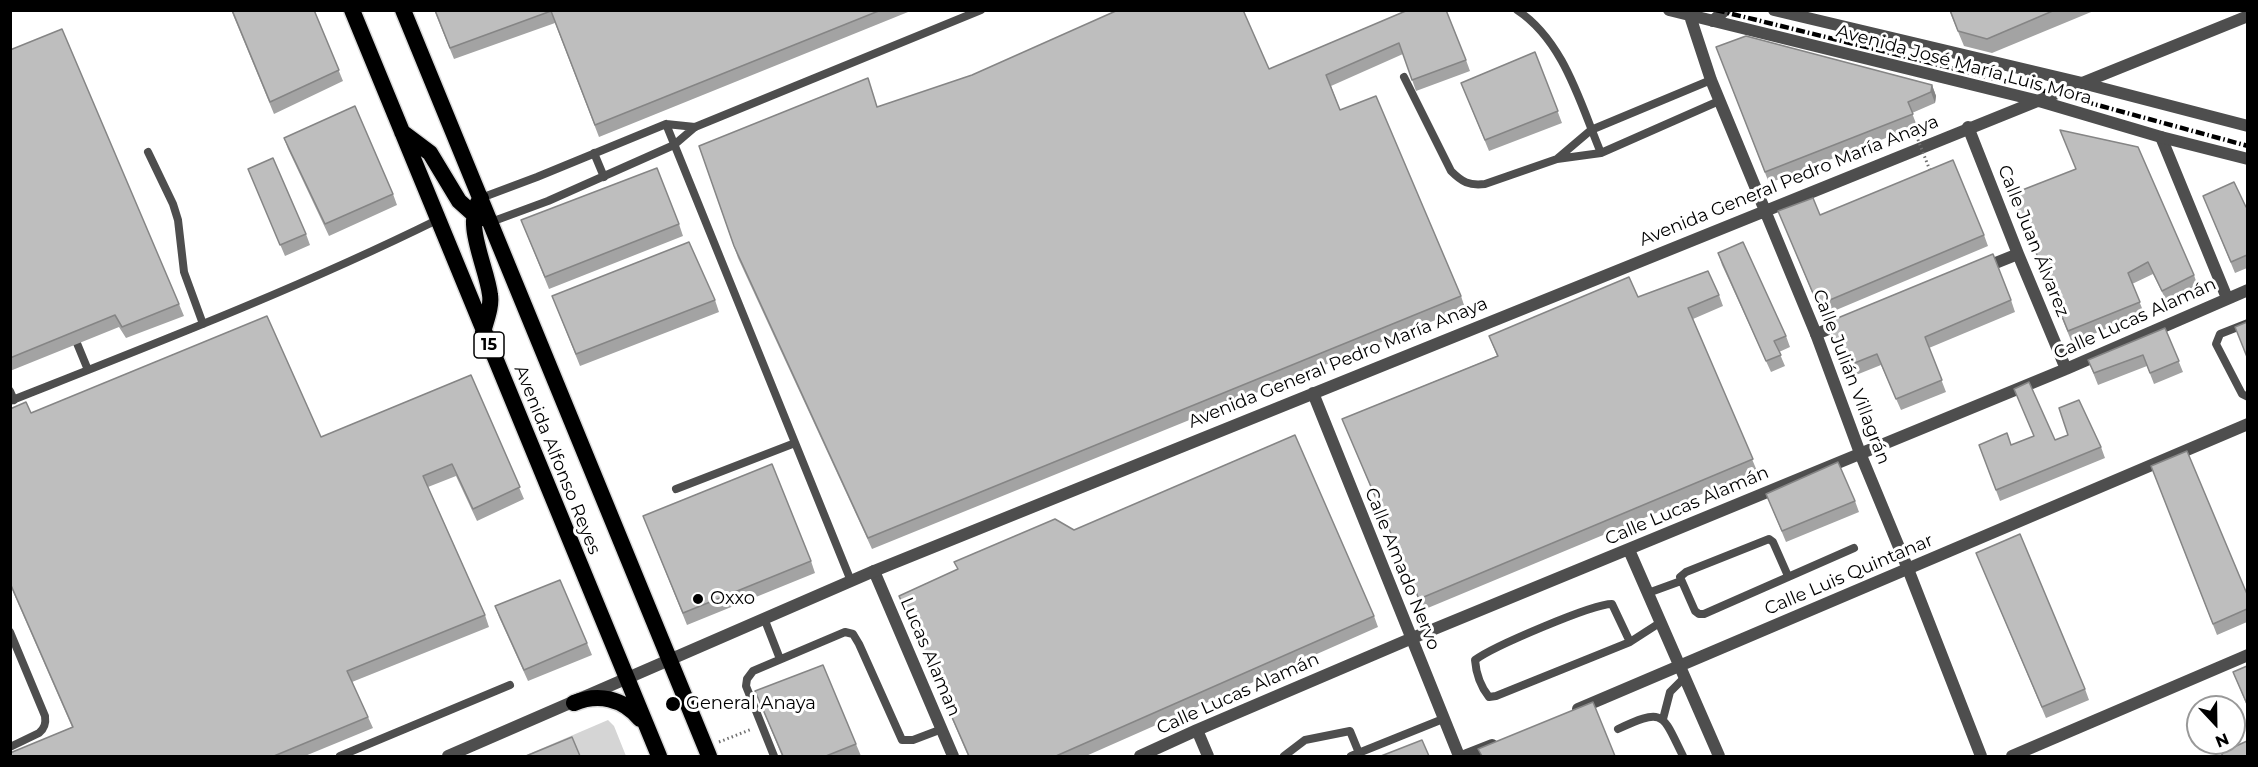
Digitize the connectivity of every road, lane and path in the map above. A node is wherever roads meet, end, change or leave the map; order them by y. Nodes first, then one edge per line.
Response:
1 (352, 10) edge
2 (403, 10) edge
3 (981, 10) edge
4 (1516, 10) edge
5 (1669, 10) edge
6 (1725, 10) edge
7 (1774, 10) edge
8 (1689, 13) edge
9 (2247, 16) edge
10 (1713, 21) junction
11 (1404, 77) edge
12 (1711, 80) junction
13 (2082, 83) junction
14 (1719, 101) junction
15 (2040, 101) junction
16 (666, 124) junction
17 (2247, 126) edge
18 (695, 127) junction
19 (1913, 127) edge
20 (1968, 127) junction
21 (1591, 130) junction
22 (402, 132) junction
23 (2161, 137) junction
24 (674, 146) junction
25 (148, 152) dead end
26 (594, 153) junction
27 (1601, 153) junction
28 (1557, 159) junction
29 (2247, 159) edge
30 (604, 177) junction
31 (1934, 181) edge
32 (482, 198) junction
33 (1765, 209) junction
34 (474, 215) junction
35 (437, 220) junction
36 (491, 222) junction
37 (2018, 254) junction
38 (1975, 271) edge
39 (2247, 290) edge
40 (2226, 298) junction
41 (1858, 317) edge
42 (2247, 322) edge
43 (69, 324) edge
44 (203, 324) junction
45 (483, 332) junction
46 (77, 333) junction
47 (1816, 334) junction
48 (64, 338) edge
49 (2066, 369) junction
50 (87, 370) junction
51 (10, 391) edge
52 (1312, 393) junction
53 (2247, 397) edge
54 (12, 401) edge
55 (2247, 424) edge
56 (795, 443) junction
57 (1860, 453) junction
58 (676, 489) dead end
59 (1854, 548) dead end
60 (1629, 550) junction
61 (1908, 569) junction
62 (874, 571) junction
63 (1788, 576) junction
64 (851, 580) junction
65 (1681, 581) junction
66 (1648, 592) junction
67 (764, 618) junction
68 (1660, 622) junction
69 (10, 632) edge
70 (1410, 639) junction
71 (1630, 642) junction
72 (2247, 655) edge
73 (670, 659) junction
74 (780, 659) junction
75 (1683, 672) junction
76 (627, 680) junction
77 (510, 685) dead end
78 (574, 703) junction
79 (1561, 716) edge
80 (1443, 719) junction
81 (1663, 719) junction
82 (762, 725) junction
83 (942, 729) junction
84 (1618, 729) dead end
85 (1197, 730) junction
86 (650, 735) junction
87 (1507, 738) edge
88 (10, 747) edge
89 (707, 752) edge
90 (1355, 755) edge
91 (340, 756) edge
92 (448, 756) edge
93 (659, 756) edge
94 (774, 756) edge
95 (953, 756) edge
96 (1140, 756) edge
97 (1208, 756) edge
98 (1284, 756) edge
99 (1459, 756) edge
100 (1464, 756) edge
101 (1683, 756) edge
102 (1719, 756) edge
103 (1981, 756) edge
104 (2012, 756) edge

1 - 22 highway, Avenida Alfonso Reyes / 15
2 - 32 highway, Avenida Alfonso Reyes
3 - 18 lane
4 - 21 lane
5 - 8 street, Avenida José María Luis Mora
6 - 10 street
7 - 13 street, Avenida José María Luis Mora
8 - 10 street, Avenida José María Luis Mora
8 - 12 street, Calle Julián Villagrán
9 - 13 street, Avenida General Pedro María Anaya
10 - 15 street, Avenida José María Luis Mora
11 - 28 lane
12 - 14 street, Calle Julián Villagrán
12 - 21 lane
13 - 15 street, Avenida General Pedro María Anaya
13 - 17 street, Avenida José María Luis Mora
14 - 27 lane
14 - 33 street, Calle Julián Villagrán
15 - 20 street, Avenida General Pedro María Anaya
15 - 23 street, Avenida José María Luis Mora
16 - 18 lane
16 - 24 lane
16 - 26 lane
18 - 24 lane
19 - 31 path, bridge
20 - 33 street, Avenida General Pedro María Anaya
20 - 37 street, Calle Juan Álvarez
21 - 27 lane
21 - 28 lane
22 - 34 highway
22 - 35 highway, Avenida Alfonso Reyes / 15
23 - 29 street, Avenida José María Luis Mora
23 - 40 street
24 - 30 lane
24 - 56 lane
25 - 44 lane
26 - 30 lane
26 - 32 lane
27 - 28 lane
30 - 36 lane
32 - 34 highway
32 - 36 highway, Avenida Alfonso Reyes
33 - 47 street, Calle Julián Villagrán
33 - 52 street, Avenida General Pedro María Anaya
34 - 36 highway
34 - 45 highway
35 - 44 lane
35 - 45 highway, Avenida Alfonso Reyes / 15
36 - 73 highway, Avenida Alfonso Reyes
37 - 38 street
37 - 49 street, Calle Juan Álvarez
39 - 40 street, Calle Lucas Alamán
40 - 49 street, Calle Lucas Alamán
41 - 47 street
42 - 53 lane
43 - 46 lane
44 - 50 lane
45 - 76 highway, Avenida Alfonso Reyes / 15
46 - 48 lane
46 - 50 lane
47 - 57 street, Calle Julián Villagrán
49 - 57 street, Calle Lucas Alamán
50 - 54 lane
51 - 54 lane
52 - 62 street, Avenida General Pedro María Anaya
52 - 70 street, Calle Amado Nervo
55 - 61 street, Calle Luis Quintanar
56 - 58 lane
56 - 64 lane
57 - 60 street, Calle Lucas Alamán
57 - 61 street, Calle Julián Villagrán
59 - 63 lane
60 - 66 street
60 - 70 street, Calle Lucas Alamán
61 - 75 street, Calle Luis Quintanar
61 - 103 street, Calle Julián Villagrán
62 - 64 street, Avenida General Pedro María Anaya
62 - 83 street, Lucas Alaman
63 - 65 lane
63 - 65 lane
64 - 67 street, Avenida General Pedro María Anaya
65 - 66 lane
66 - 68 street
67 - 73 street, Avenida General Pedro María Anaya
67 - 74 lane
68 - 71 lane
68 - 75 street
69 - 88 lane
70 - 80 street, Calle Amado Nervo
70 - 85 street, Calle Lucas Alamán
71 - 71 lane
72 - 104 street
73 - 76 street, Avenida General Pedro María Anaya
73 - 89 highway, Avenida Alfonso Reyes
74 - 82 lane
74 - 83 lane
75 - 79 street, Calle Luis Quintanar
75 - 81 lane
75 - 102 street
76 - 78 street, Avenida General Pedro María Anaya
76 - 86 highway, Avenida Alfonso Reyes / 15
77 - 91 lane
78 - 86 highway
78 - 92 street, Avenida General Pedro María Anaya
80 - 90 lane
80 - 99 street, Calle Amado Nervo
81 - 84 lane
81 - 101 lane
82 - 89 path
82 - 94 lane
83 - 95 street, Lucas Alaman
85 - 96 street, Calle Lucas Alamán
85 - 97 street
86 - 93 highway, Avenida Alfonso Reyes / 15
87 - 100 street
90 - 98 lane

